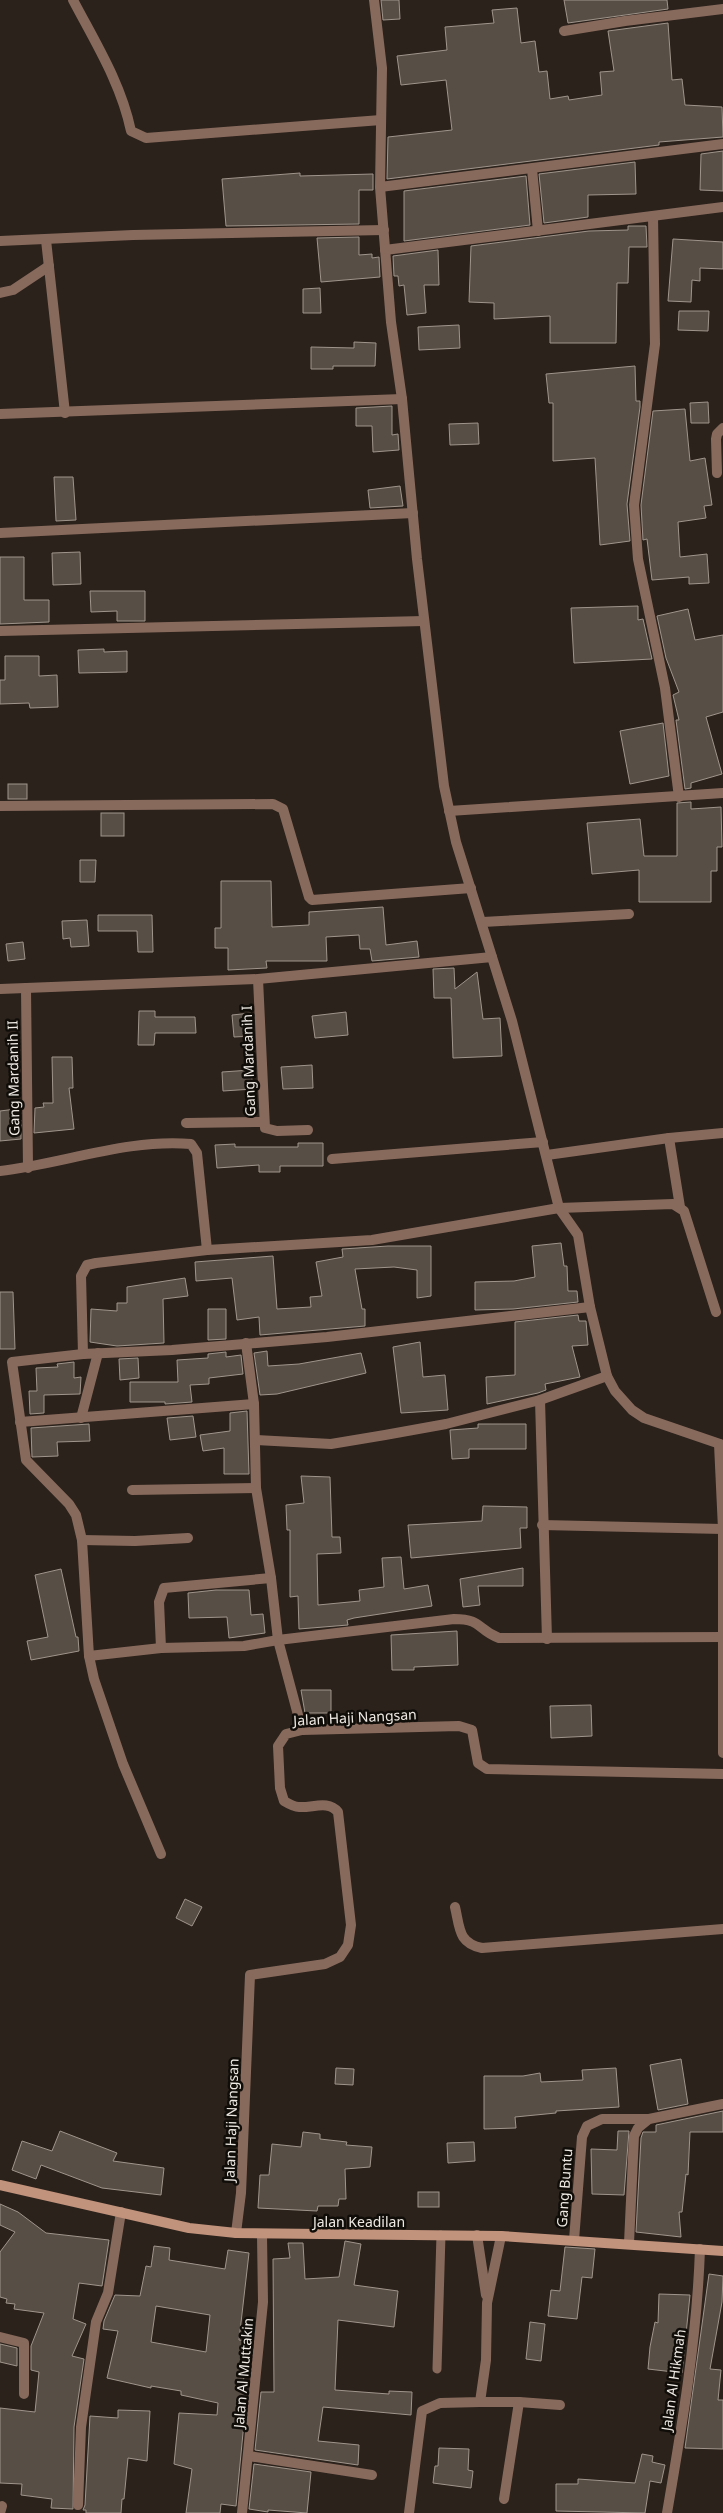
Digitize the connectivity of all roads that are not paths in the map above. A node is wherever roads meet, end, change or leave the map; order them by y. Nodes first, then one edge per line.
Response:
1 (73, 0) edge
2 (374, 0) edge
3 (723, 9) edge
4 (564, 31) dead end
5 (381, 120) junction
6 (723, 144) edge
7 (532, 168) junction
8 (380, 187) junction
9 (723, 207) edge
10 (653, 216) junction
11 (384, 230) junction
12 (538, 231) junction
13 (46, 240) junction
14 (0, 241) edge
15 (385, 250) junction
16 (49, 266) junction
17 (0, 292) edge
18 (402, 399) junction
19 (65, 413) junction
20 (0, 414) edge
21 (723, 428) edge
22 (717, 473) dead end
23 (413, 513) junction
24 (0, 533) edge
25 (424, 621) junction
26 (0, 632) edge
27 (723, 793) edge
28 (679, 797) junction
29 (0, 806) edge
30 (449, 811) junction
31 (471, 888) junction
32 (629, 914) dead end
33 (483, 922) junction
34 (492, 957) junction
35 (258, 979) junction
36 (26, 988) junction
37 (0, 989) edge
38 (264, 1122) junction
39 (186, 1124) dead end
40 (308, 1130) dead end
41 (723, 1133) edge
42 (669, 1138) junction
43 (543, 1142) junction
44 (547, 1155) junction
45 (332, 1159) dead end
46 (28, 1168) junction
47 (0, 1171) edge
48 (680, 1207) junction
49 (559, 1208) junction
50 (207, 1250) junction
51 (590, 1307) junction
52 (716, 1312) dead end
53 (246, 1343) junction
54 (98, 1353) junction
55 (83, 1354) junction
56 (606, 1376) junction
57 (540, 1400) junction
58 (254, 1404) junction
59 (81, 1418) junction
60 (20, 1422) junction
61 (256, 1440) junction
62 (721, 1444) edge
63 (256, 1488) junction
64 (132, 1490) dead end
65 (542, 1524) junction
66 (723, 1529) edge
67 (188, 1538) dead end
68 (82, 1540) junction
69 (271, 1578) junction
70 (723, 1637) edge
71 (547, 1639) junction
72 (278, 1640) junction
73 (161, 1648) junction
74 (89, 1656) junction
75 (302, 1730) junction
76 (723, 1753) edge
77 (723, 1774) edge
78 (161, 1854) dead end
79 (455, 1907) dead end
80 (723, 1929) edge
81 (723, 2104) edge
82 (649, 2119) junction
83 (0, 2185) edge
84 (121, 2212) junction
85 (236, 2233) junction
86 (262, 2235) junction
87 (441, 2235) junction
88 (477, 2235) junction
89 (501, 2236) junction
90 (574, 2240) junction
91 (629, 2244) junction
92 (700, 2249) junction
93 (723, 2251) edge
94 (487, 2304) junction
95 (0, 2337) edge
96 (437, 2369) dead end
97 (24, 2394) dead end
98 (480, 2402) junction
99 (518, 2402) junction
100 (560, 2405) dead end
101 (249, 2456) junction
102 (372, 2475) dead end
103 (504, 2499) dead end
104 (78, 2506) dead end
105 (242, 2513) edge
106 (409, 2513) edge
107 (667, 2513) edge

1 - 5 street
2 - 5 street
3 - 4 street
5 - 8 street
6 - 7 street
7 - 8 street
7 - 12 street
8 - 11 street
9 - 10 street
10 - 12 street
10 - 28 street
11 - 13 street
11 - 15 street
12 - 15 street
13 - 14 street
13 - 16 street
15 - 18 street
16 - 17 street
16 - 19 street
18 - 19 street
18 - 23 street
19 - 20 street
21 - 22 street
23 - 24 street
23 - 25 street
25 - 26 street
25 - 30 street
27 - 28 street
28 - 30 street
29 - 31 street
30 - 31 street
31 - 33 street
32 - 33 street
33 - 34 street
34 - 35 street
34 - 43 street
35 - 36 street
35 - 38 street, Gang Mardanih I
36 - 37 street
36 - 46 street, Gang Mardanih II
38 - 39 street
38 - 40 street, Gang Mardanih I
41 - 42 street
42 - 44 street
42 - 48 street
43 - 44 street
43 - 45 street
44 - 49 street
46 - 47 street
46 - 50 street
48 - 49 street
48 - 52 street
49 - 50 street
49 - 51 street
50 - 55 street
51 - 53 street
51 - 56 street
53 - 54 street
53 - 58 street
54 - 55 street
54 - 59 street
55 - 60 street
56 - 57 street
56 - 62 street
57 - 61 street
57 - 65 street
58 - 59 street
58 - 61 street
59 - 60 street
60 - 68 street
61 - 63 street
62 - 66 street
63 - 64 street
63 - 69 street
65 - 66 street
65 - 71 street
66 - 70 street
67 - 68 street
68 - 74 street
69 - 72 street
69 - 73 street
70 - 71 street
70 - 76 street
71 - 72 street
72 - 73 street
72 - 75 street
73 - 74 street
74 - 78 street
75 - 77 street, Jalan Haji Nangsan
75 - 85 street, Jalan Haji Nangsan
79 - 80 street
81 - 82 street
82 - 90 street, Gang Buntu
82 - 91 street
83 - 84 main road, Jalan Keadilan
84 - 85 main road, Jalan Keadilan
84 - 104 street
85 - 86 main road, Jalan Keadilan
86 - 87 main road, Jalan Keadilan
86 - 101 street, Jalan Al Muttakin
87 - 88 main road, Jalan Keadilan
87 - 96 lane
88 - 89 main road, Jalan Keadilan
88 - 94 street
89 - 90 main road, Jalan Keadilan
89 - 94 street
90 - 91 main road, Jalan Keadilan
91 - 92 main road, Jalan Keadilan
92 - 93 main road, Jalan Keadilan
92 - 107 street, Jalan Al Hikmah
94 - 98 street
95 - 97 street
98 - 99 street
98 - 106 street
99 - 100 street
99 - 103 street
101 - 102 street
101 - 105 street, Jalan Al Muttakin

